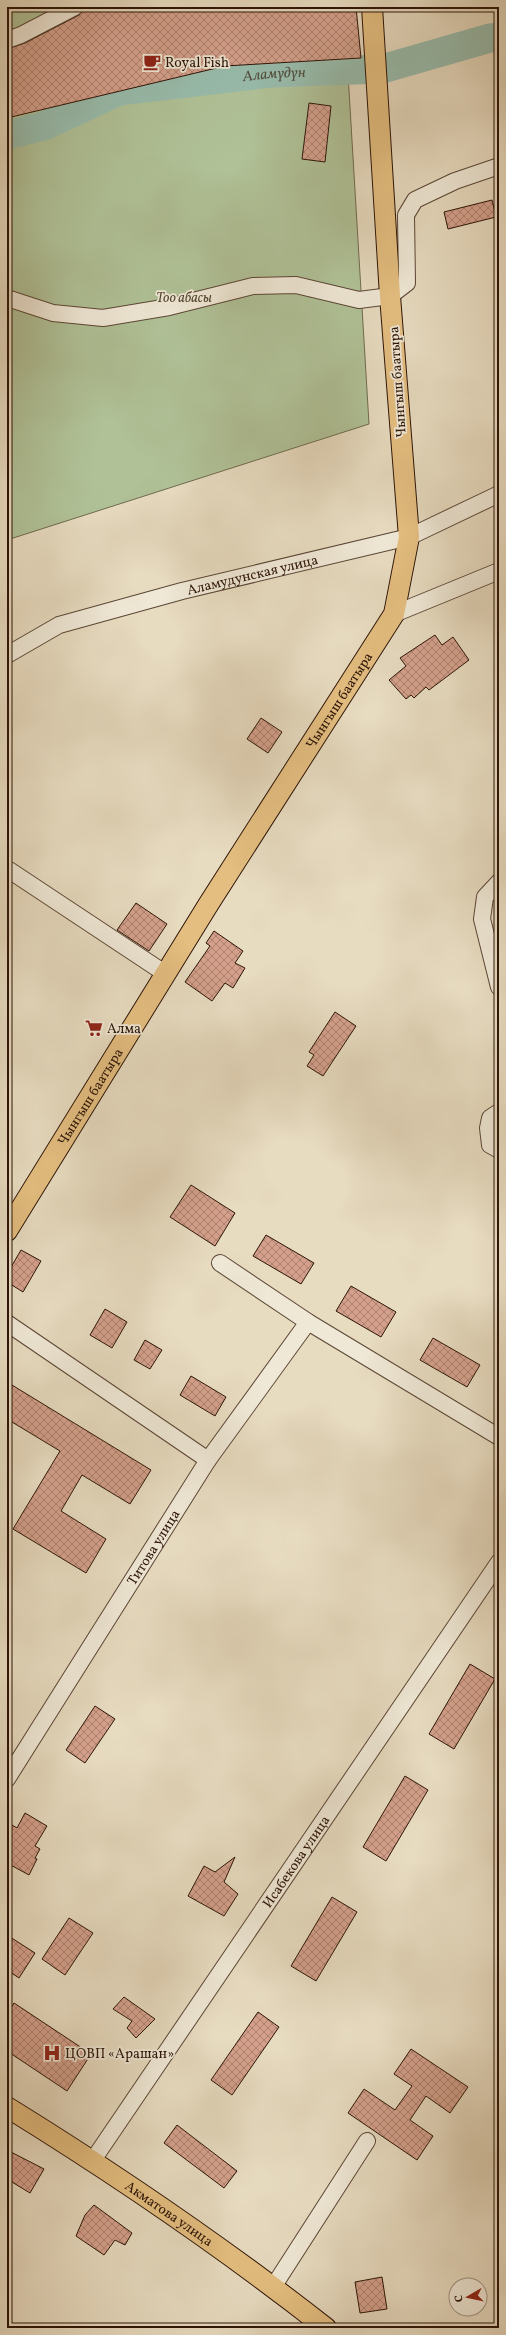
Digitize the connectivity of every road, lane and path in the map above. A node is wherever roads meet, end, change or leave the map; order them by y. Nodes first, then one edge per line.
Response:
1 (75, 7) edge
2 (372, 7) edge
3 (7, 40) edge
4 (499, 166) edge
5 (390, 296) junction
6 (7, 298) edge
7 (499, 494) edge
8 (409, 537) junction
9 (499, 572) edge
10 (394, 614) junction
11 (7, 655) edge
12 (9, 870) dead end
13 (499, 882) edge
14 (166, 974) junction
15 (499, 987) edge
16 (499, 1112) edge
17 (499, 1150) edge
18 (7, 1231) edge
19 (220, 1263) dead end
20 (308, 1322) junction
21 (7, 1323) edge
22 (499, 1437) edge
23 (208, 1460) junction
24 (499, 1562) edge
25 (7, 1779) edge
26 (7, 2107) edge
27 (367, 2141) dead end
28 (93, 2160) junction
29 (273, 2287) junction
30 (326, 2328) edge

1 - 3 street
2 - 5 main road, Чынгыш баатыра
4 - 5 street
5 - 6 street
5 - 8 main road, Чынгыш баатыра
7 - 8 street, Аламудунская улица
8 - 10 main road, Чынгыш баатыра
8 - 11 street, Аламудунская улица
9 - 10 street
10 - 14 main road, Чынгыш баатыра
12 - 14 street
13 - 15 street
14 - 18 main road, Чынгыш баатыра
16 - 17 street
19 - 20 street
20 - 22 street
20 - 23 street, Титова улица
21 - 23 street
23 - 25 street, Титова улица
24 - 28 street, Исабекова улица
26 - 28 main road, Акматова улица
27 - 29 street
28 - 29 main road, Акматова улица
29 - 30 main road, Акматова улица

